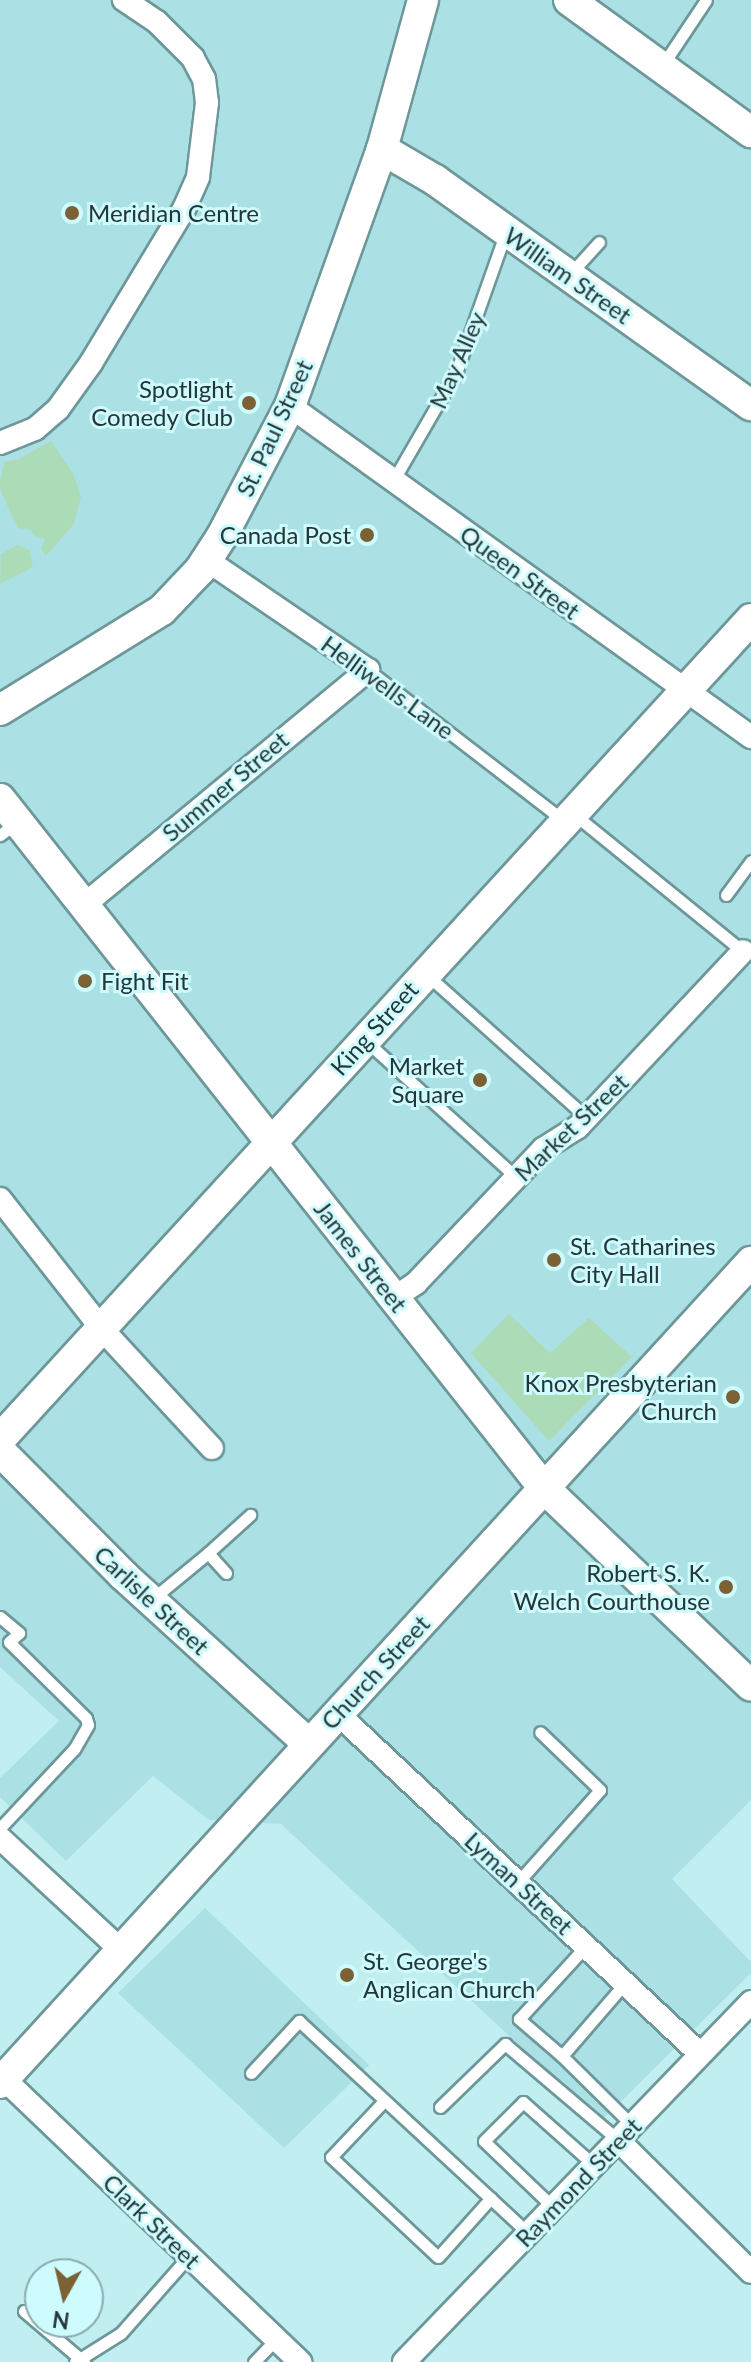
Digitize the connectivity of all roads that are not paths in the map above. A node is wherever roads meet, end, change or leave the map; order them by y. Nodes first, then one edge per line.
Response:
1 (124, 0) edge
2 (423, 0) edge
3 (569, 0) edge
4 (706, 0) edge
5 (661, 67) junction
6 (751, 132) edge
7 (382, 149) junction
8 (506, 232) junction
9 (599, 242) dead end
10 (568, 276) junction
11 (751, 405) edge
12 (290, 406) junction
13 (0, 443) edge
14 (393, 482) junction
15 (207, 560) junction
16 (751, 619) edge
17 (368, 670) junction
18 (687, 692) junction
19 (0, 710) edge
20 (751, 737) edge
21 (568, 816) junction
22 (6, 818) edge
23 (751, 861) edge
24 (726, 895) dead end
25 (84, 905) junction
26 (747, 954) edge
27 (425, 973) junction
28 (364, 1039) junction
29 (587, 1118) junction
30 (271, 1142) junction
31 (516, 1177) junction
32 (0, 1199) edge
33 (751, 1262) edge
34 (394, 1298) junction
35 (102, 1329) junction
36 (0, 1439) edge
37 (212, 1448) dead end
38 (0, 1451) edge
39 (544, 1488) junction
40 (250, 1515) dead end
41 (208, 1553) junction
42 (226, 1573) dead end
43 (151, 1600) junction
44 (0, 1617) edge
45 (751, 1686) edge
46 (337, 1713) junction
47 (540, 1732) dead end
48 (309, 1744) junction
49 (0, 1828) edge
50 (0, 1838) edge
51 (518, 1882) junction
52 (586, 1946) junction
53 (122, 1951) junction
54 (625, 1983) junction
55 (751, 2002) edge
56 (700, 2054) junction
57 (562, 2056) junction
58 (251, 2073) dead end
59 (2, 2081) edge
60 (384, 2101) junction
61 (440, 2107) dead end
62 (625, 2133) junction
63 (594, 2165) junction
64 (491, 2198) junction
65 (553, 2207) junction
66 (528, 2233) junction
67 (189, 2256) junction
68 (751, 2272) edge
69 (54, 2338) edge
70 (276, 2339) junction
71 (80, 2361) edge
72 (254, 2362) edge
73 (300, 2362) edge
74 (404, 2362) edge

1 - 13 street
2 - 7 street, St. Paul Street
3 - 5 street
4 - 5 lane
5 - 6 street
7 - 8 street, William Street
7 - 12 street, St. Paul Street
8 - 10 street, William Street
8 - 14 lane, May Alley
9 - 10 lane
10 - 11 street, William Street
12 - 14 street, Queen Street
12 - 15 street, St. Paul Street
14 - 18 street, Queen Street
15 - 17 street, Helliwells Lane
15 - 19 street, St. Paul Street
16 - 18 street, King Street
17 - 21 lane, Helliwells Lane
17 - 25 street, Summer Street
18 - 20 street, Queen Street
18 - 21 street, King Street
21 - 26 lane, Helliwells Lane
21 - 27 street, King Street
22 - 25 street, James Street
23 - 24 lane
25 - 30 street, James Street
26 - 29 street, Market Street
27 - 28 street, King Street
27 - 29 lane
28 - 30 street, King Street
28 - 31 lane
29 - 31 street, Market Street
30 - 34 street, James Street
30 - 35 street, King Street
31 - 34 street, Market Street
32 - 35 street
33 - 39 street, Church Street
34 - 39 street, James Street
35 - 36 street, King Street
35 - 37 street
38 - 43 street, Carlisle Street
39 - 45 street, James Street
39 - 46 street, Church Street
40 - 41 lane
41 - 42 lane
41 - 43 lane
43 - 48 street, Carlisle Street
44 - 49 lane
46 - 48 street, Church Street
46 - 51 street, Lyman Street
47 - 51 lane
48 - 53 street, Church Street
50 - 53 street
51 - 52 street, Lyman Street
52 - 54 street, Lyman Street
52 - 57 lane
53 - 59 street, Church Street
54 - 56 street, Lyman Street
54 - 57 lane
55 - 56 street, Raymond Street
56 - 62 street, Raymond Street
57 - 62 lane
58 - 60 lane
59 - 67 street, Clark Street
60 - 64 lane
60 - 64 lane
61 - 62 lane
62 - 63 street, Raymond Street
62 - 68 street
63 - 65 street, Raymond Street
63 - 65 lane
64 - 66 lane
65 - 66 street, Raymond Street
66 - 74 street, Raymond Street
67 - 70 street, Clark Street
67 - 71 lane
69 - 71 lane
70 - 72 lane
70 - 73 street, Clark Street

